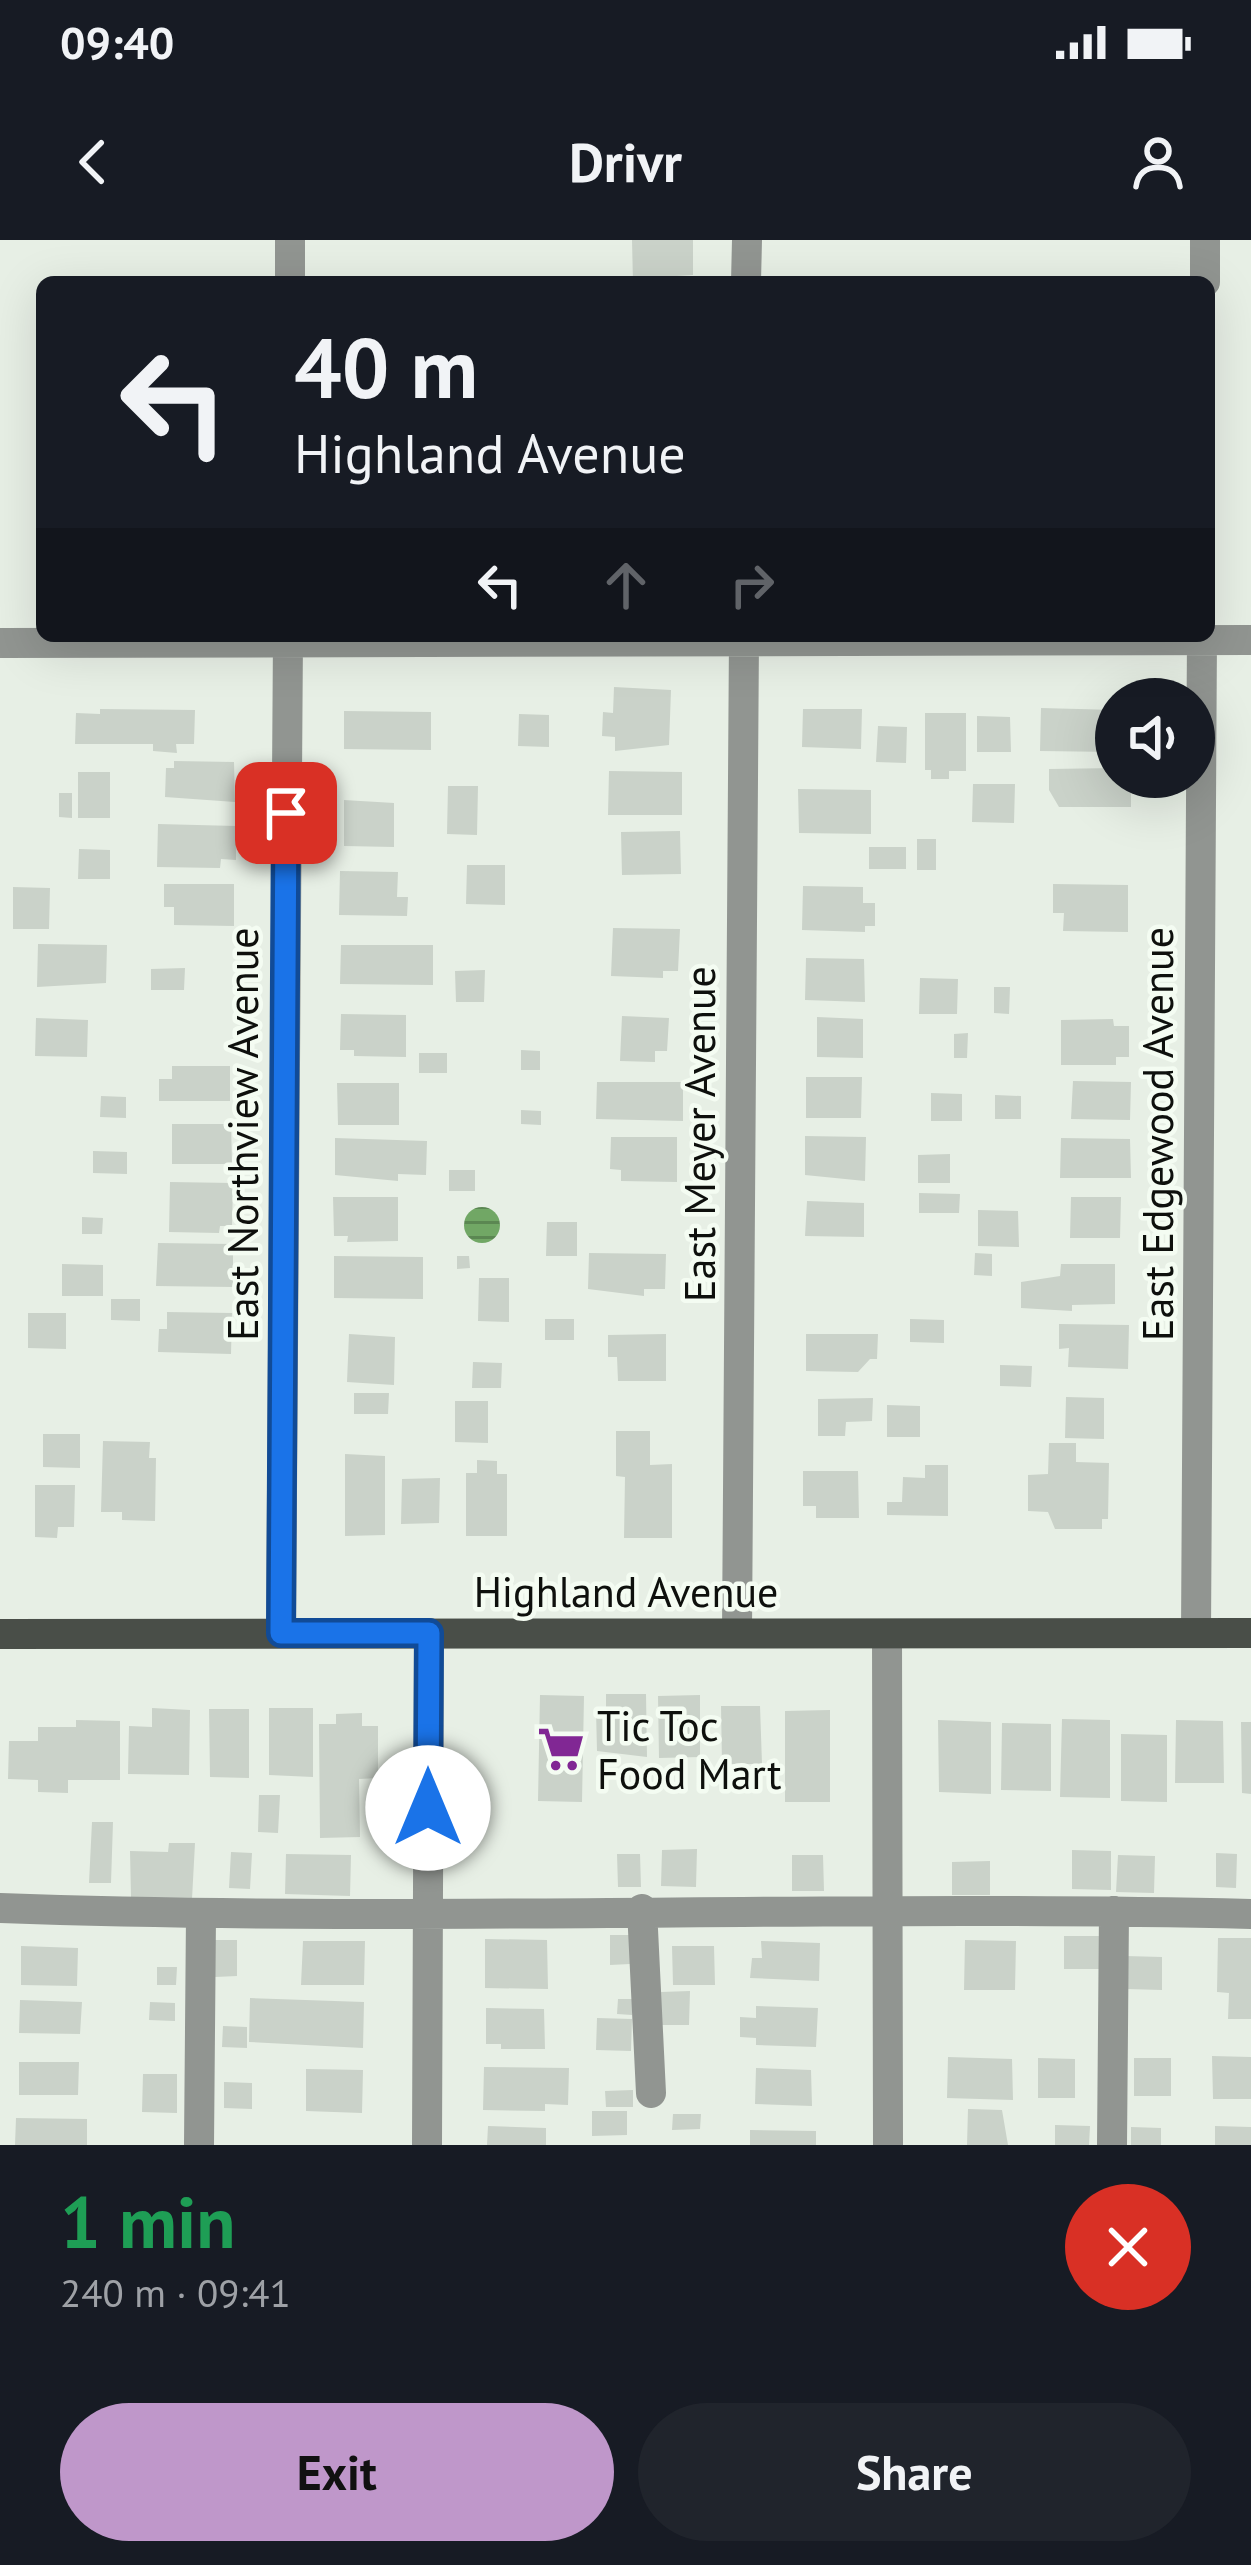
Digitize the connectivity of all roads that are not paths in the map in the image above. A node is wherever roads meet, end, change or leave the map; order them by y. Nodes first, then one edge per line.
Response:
1 (290, 240) edge
2 (747, 240) edge
3 (1205, 240) edge
4 (290, 276) edge
5 (746, 276) edge
6 (1205, 276) edge
7 (1215, 639) edge
8 (1251, 640) edge
9 (72, 642) edge
10 (287, 642) edge
11 (744, 642) edge
12 (1202, 642) edge
13 (0, 643) edge
14 (281, 1633) junction
15 (429, 1633) junction
16 (1251, 1633) edge
17 (0, 1634) edge
18 (737, 1634) junction
19 (887, 1634) junction
20 (1196, 1634) junction
21 (0, 1908) edge
22 (642, 1909) junction
23 (1114, 1911) junction
24 (427, 1912) junction
25 (886, 1913) junction
26 (1251, 1914) edge
27 (201, 1915) junction
28 (651, 2093) dead end
29 (199, 2145) edge
30 (427, 2145) edge
31 (888, 2145) edge
32 (1112, 2145) edge

1 - 4 street
2 - 5 street
3 - 6 street
7 - 8 street
9 - 13 street
10 - 14 street, East Northview Avenue
11 - 18 street, East Meyer Avenue
12 - 20 street, East Edgewood Avenue
14 - 15 main road, Highland Avenue
14 - 17 main road, Highland Avenue
15 - 18 main road, Highland Avenue
15 - 24 street
16 - 20 main road, Highland Avenue
18 - 19 main road, Highland Avenue
19 - 20 main road, Highland Avenue
19 - 25 street
21 - 27 street
22 - 24 street
22 - 25 street
22 - 28 street
23 - 25 street
23 - 26 street
23 - 32 street
24 - 27 street
24 - 30 street
25 - 31 street
27 - 29 street

